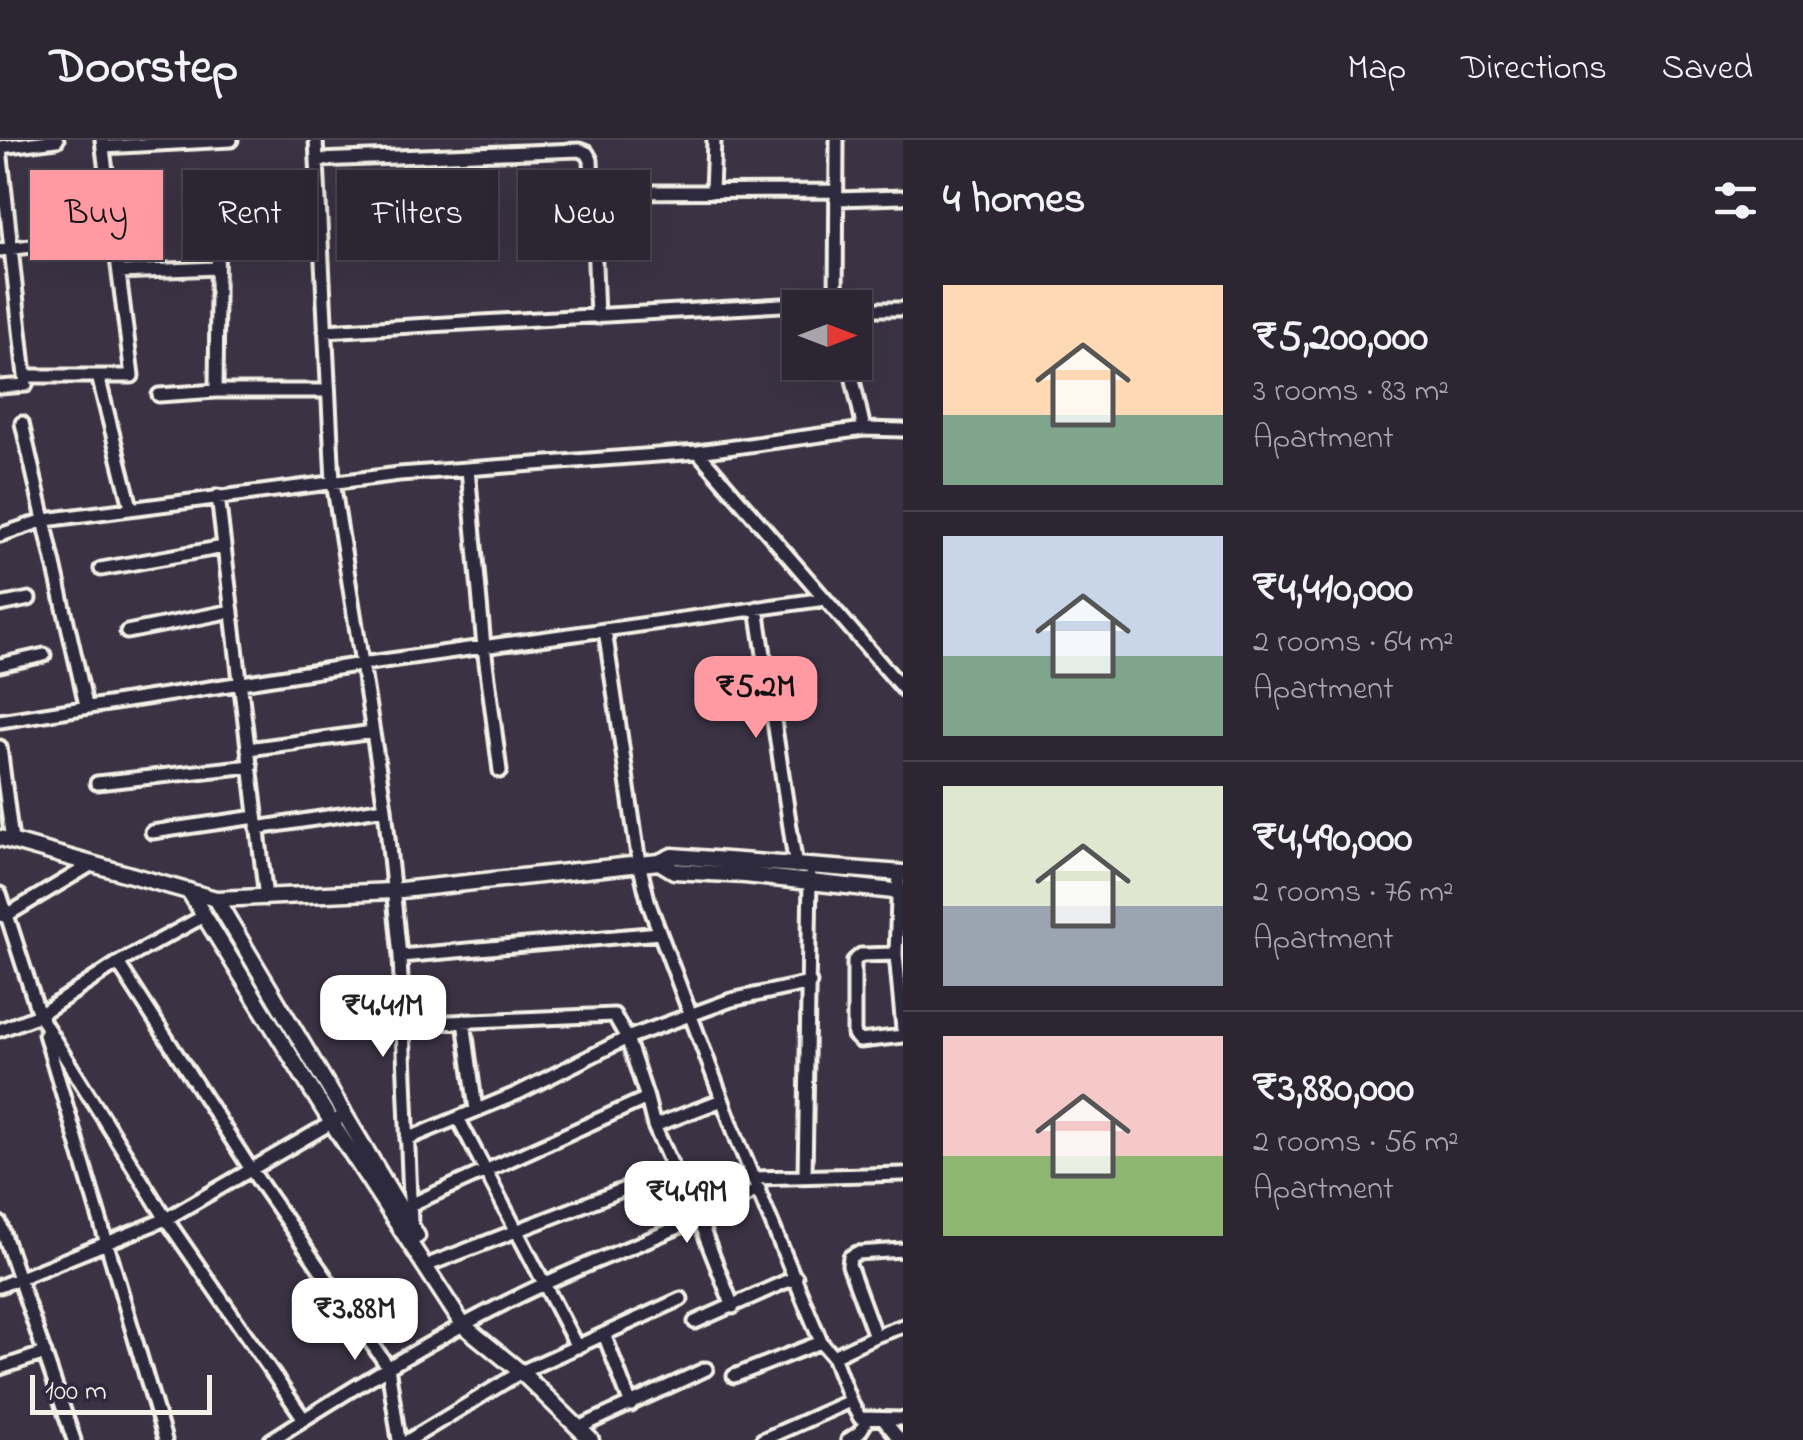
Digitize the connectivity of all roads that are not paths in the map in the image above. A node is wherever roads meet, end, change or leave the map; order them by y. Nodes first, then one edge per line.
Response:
1 (57, 140) edge
2 (232, 140) edge
3 (316, 140) edge
4 (714, 140) edge
5 (837, 140) edge
6 (102, 144) edge
7 (0, 148) edge
8 (316, 160) junction
9 (105, 170) edge
10 (591, 170) edge
11 (712, 191) junction
12 (650, 192) edge
13 (836, 195) junction
14 (903, 196) edge
15 (6, 249) edge
16 (117, 260) edge
17 (218, 260) edge
18 (595, 260) edge
19 (218, 268) junction
20 (119, 272) junction
21 (836, 290) edge
22 (782, 308) edge
23 (872, 309) edge
24 (903, 309) edge
25 (597, 317) junction
26 (325, 331) junction
27 (25, 376) junction
28 (98, 376) junction
29 (853, 380) edge
30 (0, 386) edge
31 (216, 391) junction
32 (328, 391) junction
33 (159, 395) dead end
34 (22, 423) dead end
35 (864, 429) junction
36 (903, 430) edge
37 (698, 452) junction
38 (468, 469) junction
39 (333, 482) junction
40 (218, 496) junction
41 (131, 506) junction
42 (45, 520) junction
43 (0, 535) edge
44 (224, 547) junction
45 (101, 569) dead end
46 (825, 598) junction
47 (29, 599) dead end
48 (0, 605) edge
49 (756, 608) junction
50 (232, 611) junction
51 (605, 630) junction
52 (127, 632) dead end
53 (484, 647) junction
54 (44, 654) dead end
55 (362, 664) junction
56 (0, 665) edge
57 (240, 682) junction
58 (903, 689) edge
59 (86, 705) junction
60 (0, 721) edge
61 (373, 732) junction
62 (0, 747) edge
63 (248, 749) junction
64 (250, 766) junction
65 (500, 771) dead end
66 (97, 783) dead end
67 (385, 808) junction
68 (257, 823) junction
69 (152, 832) dead end
70 (4, 841) edge
71 (640, 862) junction
72 (92, 864) junction
73 (806, 872) junction
74 (901, 873) edge
75 (189, 891) junction
76 (392, 892) junction
77 (901, 892) edge
78 (0, 894) edge
79 (266, 898) junction
80 (216, 899) junction
81 (4, 916) edge
82 (204, 916) junction
83 (660, 933) junction
84 (896, 954) junction
85 (400, 956) junction
86 (118, 964) junction
87 (810, 983) junction
88 (692, 1014) junction
89 (39, 1016) junction
90 (464, 1021) junction
91 (402, 1024) junction
92 (0, 1030) edge
93 (903, 1033) edge
94 (628, 1038) junction
95 (647, 1098) junction
96 (722, 1100) junction
97 (476, 1110) junction
98 (346, 1114) junction
99 (458, 1118) junction
100 (332, 1122) junction
101 (654, 1126) junction
102 (407, 1140) junction
103 (487, 1170) junction
104 (674, 1170) junction
105 (252, 1171) junction
106 (903, 1174) edge
107 (805, 1176) junction
108 (756, 1184) junction
109 (410, 1205) junction
110 (166, 1219) junction
111 (700, 1220) junction
112 (0, 1223) edge
113 (411, 1227) junction
114 (520, 1232) junction
115 (109, 1244) junction
116 (903, 1250) edge
117 (433, 1264) junction
118 (796, 1277) junction
119 (20, 1279) junction
120 (544, 1284) junction
121 (0, 1286) edge
122 (681, 1299) dead end
123 (733, 1307) junction
124 (695, 1322) dead end
125 (471, 1326) junction
126 (903, 1326) edge
127 (604, 1334) junction
128 (875, 1336) junction
129 (821, 1342) junction
130 (576, 1347) junction
131 (45, 1354) junction
132 (832, 1356) junction
133 (388, 1367) junction
134 (0, 1368) edge
135 (706, 1370) dead end
136 (520, 1372) junction
137 (734, 1376) dead end
138 (850, 1401) junction
139 (631, 1405) junction
140 (903, 1410) edge
141 (885, 1419) junction
142 (903, 1419) edge
143 (304, 1420) junction
144 (868, 1420) junction
145 (578, 1428) junction
146 (74, 1440) edge
147 (166, 1440) edge
148 (271, 1440) edge
149 (399, 1440) edge
150 (409, 1440) edge
151 (590, 1440) edge
152 (762, 1440) edge
153 (848, 1440) edge
154 (900, 1440) edge

1 - 7 street
2 - 6 street
3 - 8 street
4 - 11 street
5 - 13 street
6 - 9 street
7 - 15 street
8 - 10 street
8 - 26 street
11 - 12 street
11 - 13 street
13 - 14 street
13 - 21 street
15 - 27 street
16 - 20 street
17 - 19 street
18 - 25 street
19 - 20 street
19 - 31 street
20 - 28 street
22 - 25 street
23 - 24 street
25 - 26 street
26 - 32 street
27 - 28 street
27 - 30 street
28 - 41 street
29 - 35 street
31 - 32 street
31 - 33 street
32 - 39 street
34 - 42 street
35 - 36 street
35 - 37 street
37 - 38 street
37 - 46 street
38 - 39 street
38 - 53 street
39 - 40 street
39 - 55 street
40 - 41 street
40 - 44 street
41 - 42 street
42 - 43 street
42 - 59 street
44 - 45 street
44 - 50 street
46 - 49 street
46 - 58 street
47 - 48 street
49 - 51 street
49 - 73 street
50 - 52 street
50 - 57 street
51 - 53 street
51 - 71 street
53 - 55 street
53 - 65 street
54 - 56 street
55 - 57 street
55 - 61 street
57 - 59 street
57 - 63 street
59 - 60 street
61 - 63 street
61 - 67 street
62 - 70 street
63 - 64 street
64 - 66 street
64 - 68 street
67 - 68 street
67 - 76 street
68 - 69 street
68 - 79 street
70 - 72 street
71 - 73 street
71 - 76 street
71 - 83 street
72 - 75 street
72 - 81 street
73 - 74 street
73 - 77 street
73 - 87 street
74 - 77 street
75 - 80 street
75 - 82 street
76 - 79 street
76 - 85 street
77 - 84 street
78 - 81 street
79 - 80 street
80 - 98 street
81 - 89 street
82 - 86 street
82 - 100 street
83 - 85 street
83 - 88 street
84 - 93 street
84 - 93 street
85 - 91 street
86 - 89 street
86 - 105 street
87 - 88 street
87 - 107 street
88 - 94 street
88 - 96 street
89 - 92 street
89 - 110 street
89 - 115 street
90 - 91 street
90 - 94 street
90 - 97 street
91 - 102 street
94 - 95 street
94 - 97 street
95 - 101 street
95 - 103 street
96 - 101 street
96 - 108 street
97 - 99 street
98 - 100 street
98 - 113 street
99 - 102 street
99 - 103 street
100 - 105 street
100 - 125 street
101 - 104 street
102 - 109 street
103 - 109 street
103 - 114 street
104 - 111 street
104 - 114 street
105 - 110 street
105 - 133 street
106 - 107 street
107 - 108 street
108 - 111 street
108 - 118 street
109 - 113 street
110 - 115 street
110 - 143 street
111 - 120 street
111 - 123 street
112 - 119 street
113 - 117 street
114 - 117 street
114 - 120 street
115 - 119 street
115 - 147 street
116 - 128 street
117 - 125 street
118 - 123 street
118 - 129 street
119 - 121 street
119 - 131 street
120 - 125 street
120 - 130 street
122 - 127 street
123 - 124 street
125 - 133 street
125 - 136 street
126 - 128 street
127 - 130 street
127 - 139 street
128 - 132 street
129 - 132 street
129 - 137 street
130 - 136 street
131 - 134 street
131 - 146 street
132 - 138 street
133 - 143 street
133 - 149 street
135 - 139 street
136 - 145 street
136 - 150 street
138 - 144 street
138 - 152 street
139 - 145 street
140 - 141 street
141 - 142 street
141 - 144 street
141 - 154 street
143 - 148 street
144 - 153 street
145 - 151 street

